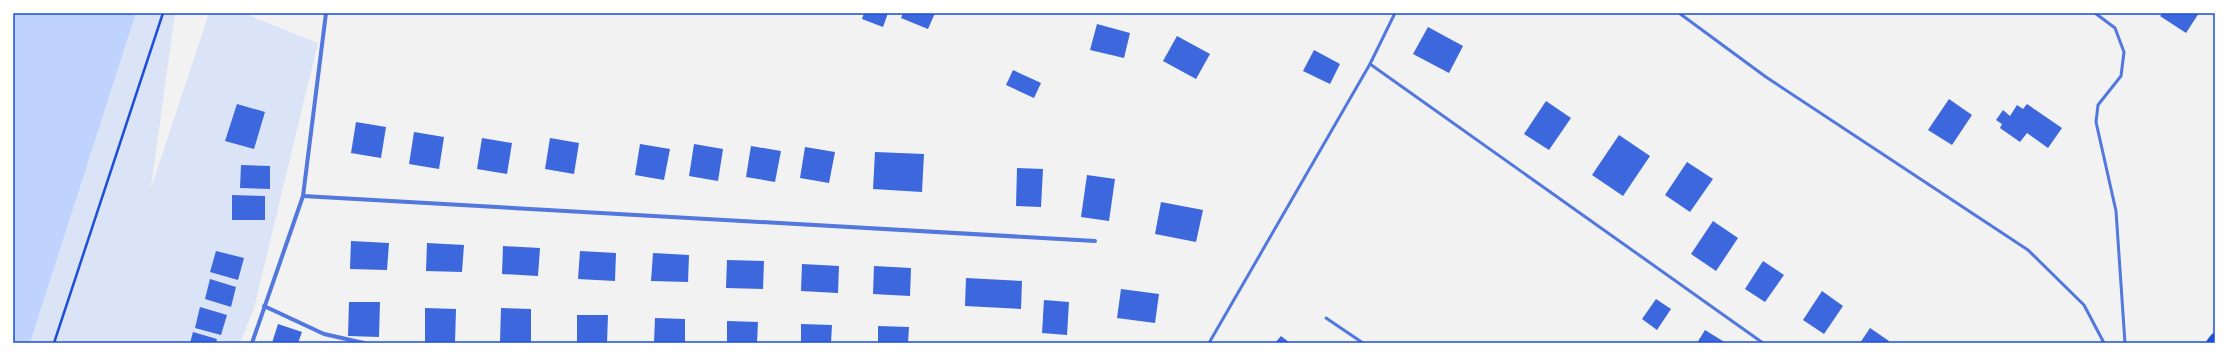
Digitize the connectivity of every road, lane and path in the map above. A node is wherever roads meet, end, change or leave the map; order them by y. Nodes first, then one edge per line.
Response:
1 (163, 13) edge
2 (326, 13) edge
3 (1395, 13) edge
4 (1679, 13) edge
5 (2095, 13) edge
6 (1370, 64) junction
7 (303, 196) junction
8 (1095, 241) dead end
9 (264, 306) junction
10 (1326, 318) dead end
11 (2215, 338) edge
12 (54, 343) edge
13 (252, 343) edge
14 (364, 343) edge
15 (1209, 343) edge
16 (1363, 343) edge
17 (1763, 343) edge
18 (2104, 343) edge
19 (2125, 343) edge
20 (2211, 343) edge

1 - 12 path
2 - 7 street
3 - 6 lane
4 - 18 lane
5 - 19 lane
6 - 15 lane
6 - 17 lane
7 - 8 street
7 - 9 street
9 - 13 street
9 - 14 street
10 - 16 lane
11 - 20 main road

